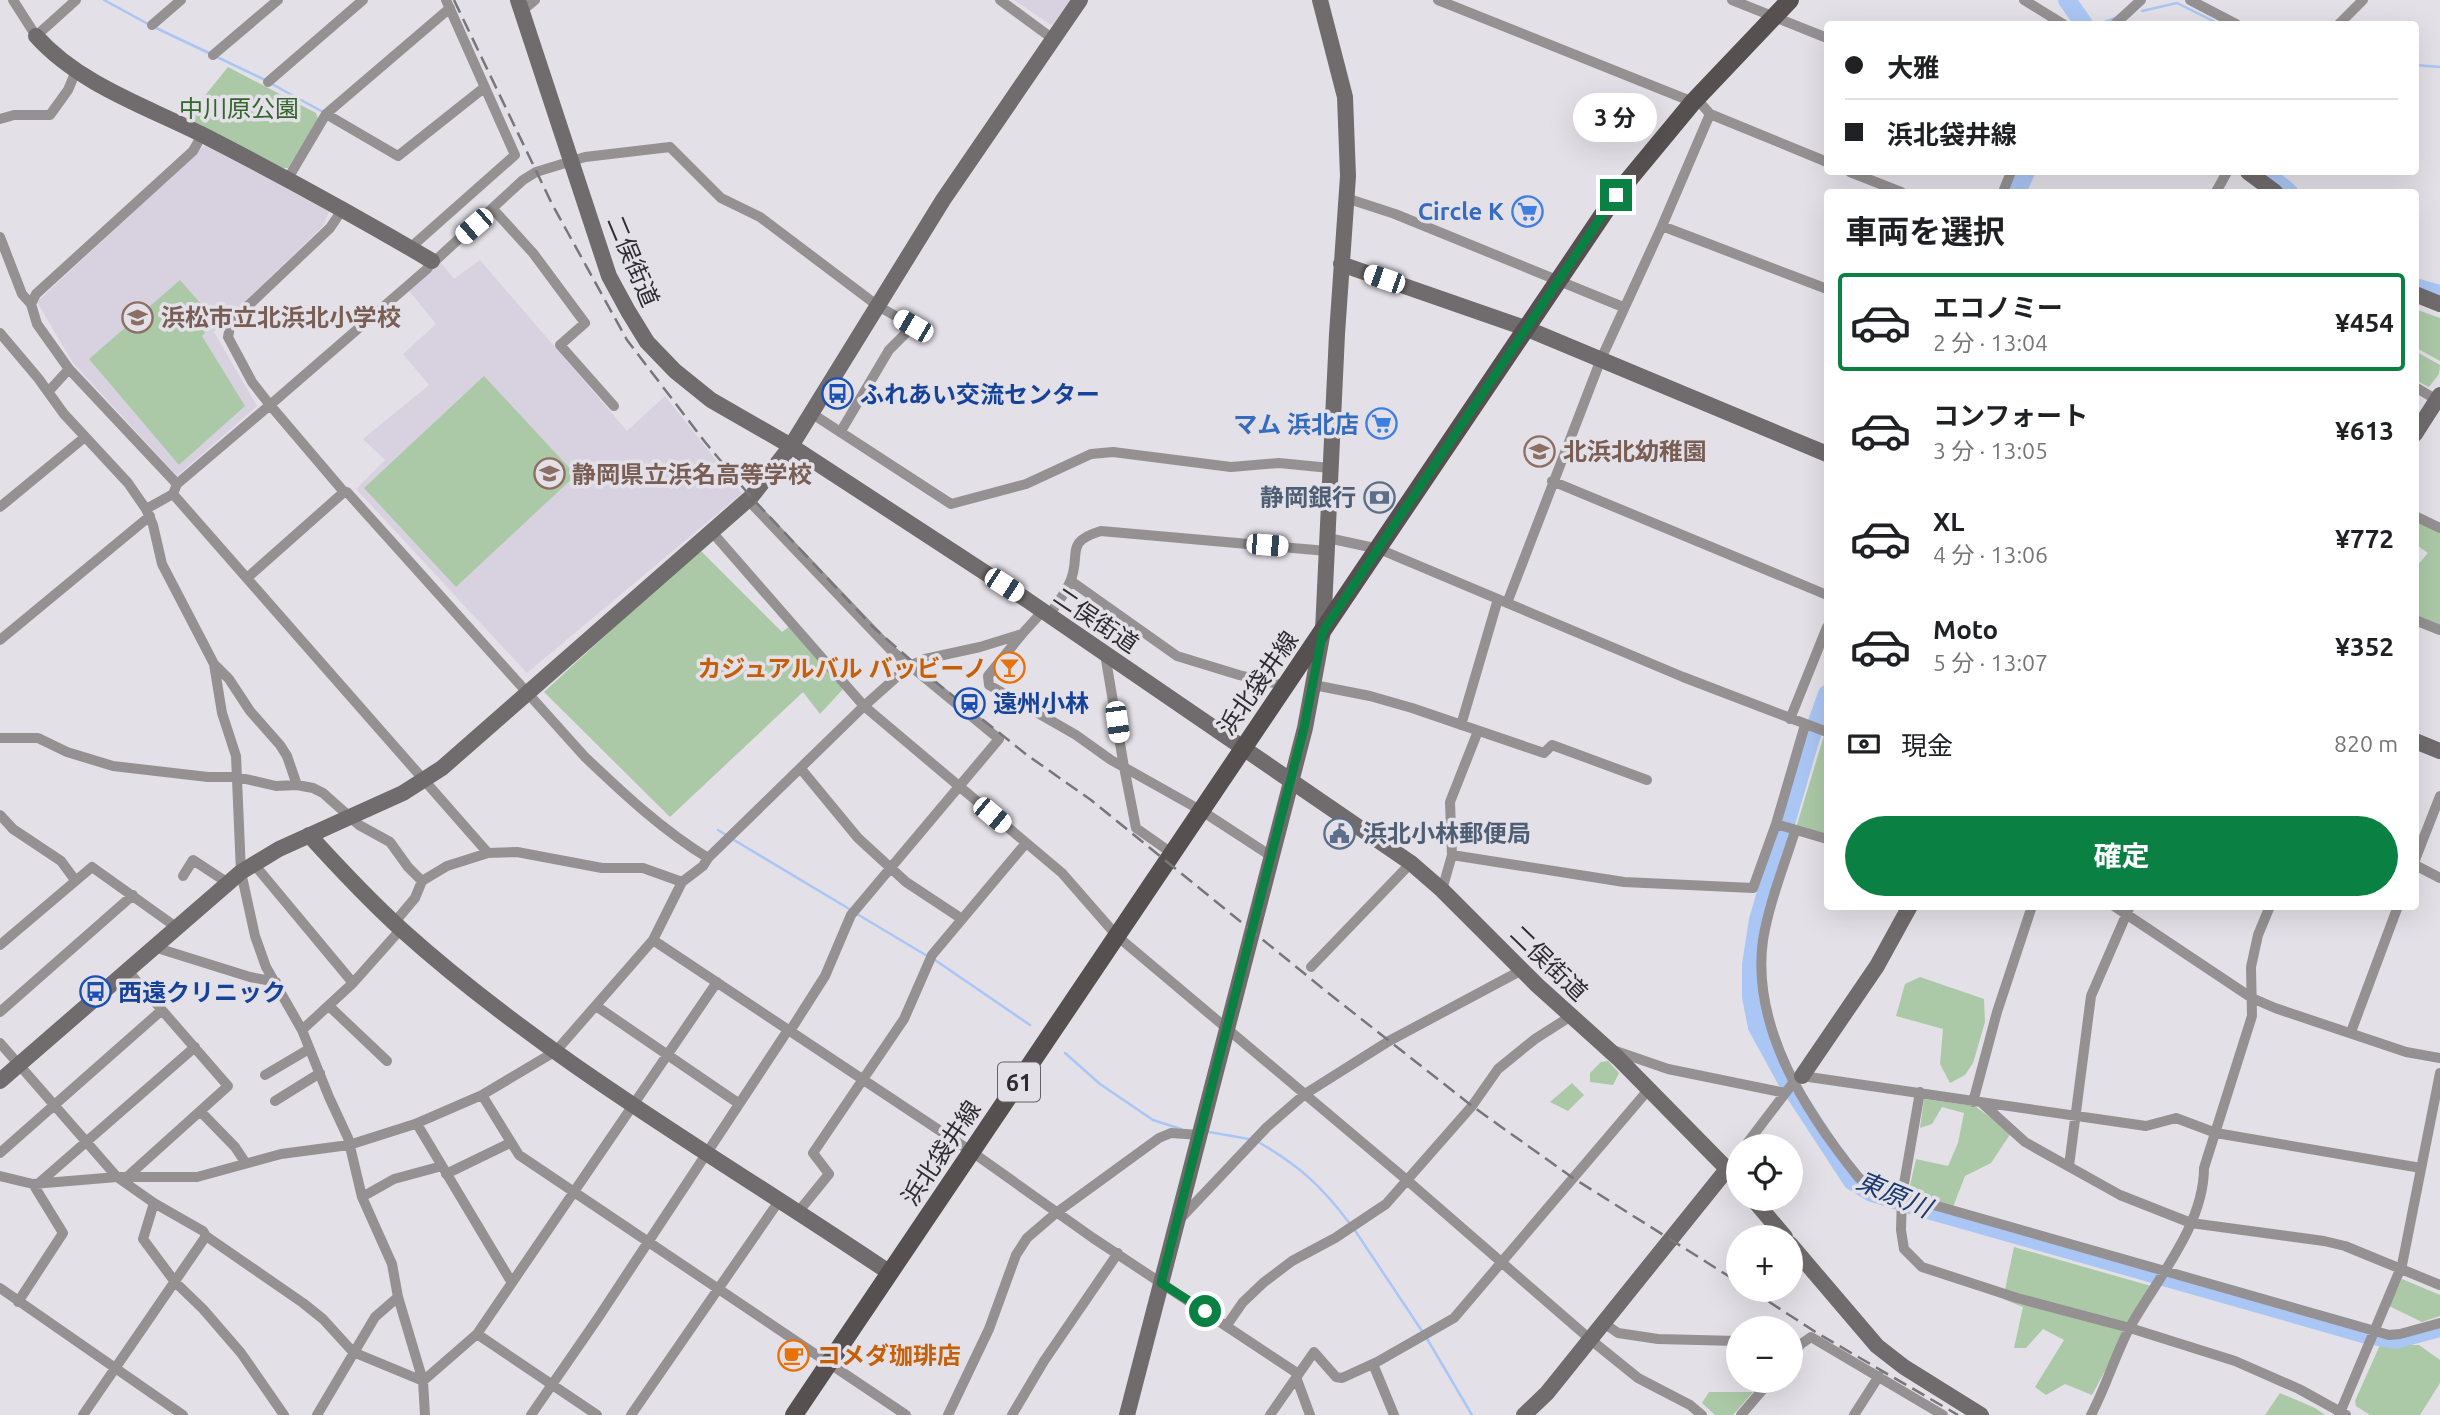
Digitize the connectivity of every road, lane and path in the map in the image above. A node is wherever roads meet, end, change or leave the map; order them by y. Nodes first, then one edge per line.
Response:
1 (13, 0) edge
2 (76, 0) edge
3 (181, 0) edge
4 (278, 0) edge
5 (363, 0) edge
6 (535, 0) edge
7 (1000, 0) edge
8 (1080, 0) edge
9 (1320, 0) edge
10 (1438, 0) edge
11 (1732, 0) edge
12 (1790, 0) edge
13 (2024, 0) edge
14 (2141, 0) edge
15 (2190, 0) edge
16 (2363, 0) edge
17 (448, 4) edge
18 (520, 6) edge
19 (1764, 9) edge
20 (2058, 21) edge
21 (2118, 21) edge
22 (2230, 21) edge
23 (2342, 21) edge
24 (152, 25) dead end
25 (36, 36) junction
26 (1824, 37) edge
27 (1053, 39) junction
28 (214, 55) dead end
29 (76, 71) junction
30 (268, 82) dead end
31 (485, 87) junction
32 (1695, 101) junction
33 (326, 114) junction
34 (1710, 114) junction
35 (0, 119) edge
36 (202, 135) junction
37 (571, 161) junction
38 (1824, 161) edge
39 (1858, 175) edge
40 (2252, 175) edge
41 (287, 180) junction
42 (1893, 189) edge
43 (2271, 189) edge
44 (1346, 198) junction
45 (493, 209) junction
46 (342, 210) junction
47 (1662, 226) junction
48 (0, 237) edge
49 (410, 248) junction
50 (432, 261) junction
51 (1341, 264) junction
52 (1558, 280) junction
53 (1824, 288) edge
54 (2419, 296) edge
55 (31, 304) junction
56 (2440, 304) edge
57 (878, 306) junction
58 (1623, 307) junction
59 (1525, 328) junction
60 (0, 333) edge
61 (1601, 359) junction
62 (69, 369) junction
63 (2419, 389) edge
64 (48, 392) junction
65 (2438, 397) edge
66 (270, 405) junction
67 (614, 406) dead end
68 (811, 413) junction
69 (2419, 427) edge
70 (841, 431) junction
71 (85, 437) junction
72 (791, 446) junction
73 (1824, 453) edge
74 (1330, 468) junction
75 (1552, 481) junction
76 (175, 489) junction
77 (344, 492) junction
78 (748, 500) junction
79 (0, 507) edge
80 (148, 512) junction
81 (2419, 518) edge
82 (2440, 528) edge
83 (712, 531) junction
84 (1328, 545) junction
85 (1379, 549) junction
86 (247, 578) junction
87 (1071, 581) junction
88 (1824, 594) edge
89 (1502, 601) junction
90 (1046, 614) junction
91 (2419, 622) edge
92 (2440, 630) edge
93 (1323, 631) junction
94 (1021, 634) junction
95 (1824, 634) edge
96 (0, 640) edge
97 (1105, 654) junction
98 (214, 664) junction
99 (909, 666) junction
100 (1287, 685) junction
101 (1314, 685) junction
102 (527, 694) junction
103 (864, 706) junction
104 (1790, 719) junction
105 (1461, 724) junction
106 (1805, 725) junction
107 (1478, 731) junction
108 (1824, 731) edge
109 (0, 738) edge
110 (2419, 743) edge
111 (1243, 748) junction
112 (2440, 751) edge
113 (1124, 767) junction
114 (801, 769) junction
115 (237, 777) junction
116 (424, 780) junction
117 (1290, 780) junction
118 (1647, 780) dead end
119 (297, 785) junction
120 (959, 787) junction
121 (2440, 796) edge
122 (1202, 811) junction
123 (0, 815) edge
124 (352, 817) junction
125 (1776, 824) junction
126 (1795, 831) junction
127 (309, 835) junction
128 (1824, 838) edge
129 (1026, 843) junction
130 (2419, 851) edge
131 (488, 853) junction
132 (1173, 854) junction
133 (1452, 855) junction
134 (1270, 856) junction
135 (708, 858) junction
136 (1411, 863) junction
137 (2419, 864) edge
138 (891, 867) junction
139 (247, 868) junction
140 (183, 876) dead end
141 (2440, 877) edge
142 (75, 880) junction
143 (422, 881) junction
144 (682, 882) junction
145 (228, 883) junction
146 (1442, 890) junction
147 (133, 895) junction
148 (1908, 910) edge
149 (2031, 910) edge
150 (2268, 910) edge
151 (2397, 910) edge
152 (2128, 911) edge
153 (962, 919) junction
154 (398, 926) junction
155 (176, 927) junction
156 (1117, 936) junction
157 (653, 940) junction
158 (0, 945) edge
159 (154, 947) junction
160 (1311, 967) dead end
161 (127, 970) junction
162 (1522, 970) junction
163 (276, 982) junction
164 (717, 982) junction
165 (353, 983) junction
166 (2252, 998) junction
167 (329, 1006) junction
168 (596, 1006) junction
169 (162, 1010) junction
170 (0, 1012) edge
171 (1571, 1016) junction
172 (1227, 1027) junction
173 (302, 1030) junction
174 (789, 1031) junction
175 (2351, 1032) junction
176 (0, 1043) edge
177 (195, 1047) junction
178 (309, 1049) junction
179 (1607, 1049) junction
180 (556, 1051) junction
181 (667, 1055) junction
182 (2440, 1058) edge
183 (387, 1061) dead end
184 (19, 1065) junction
185 (320, 1073) junction
186 (2440, 1073) edge
187 (265, 1075) dead end
188 (863, 1080) junction
189 (0, 1081) edge
190 (1792, 1086) junction
191 (1649, 1089) junction
192 (1920, 1092) junction
193 (1305, 1094) junction
194 (482, 1095) junction
195 (275, 1101) dead end
196 (1978, 1102) junction
197 (738, 1103) junction
198 (633, 1104) junction
199 (54, 1105) junction
200 (200, 1111) junction
201 (2077, 1115) junction
202 (417, 1124) junction
203 (2216, 1133) junction
204 (1754, 1134) edge
205 (1200, 1135) junction
206 (88, 1142) junction
207 (510, 1143) junction
208 (349, 1145) junction
209 (972, 1152) junction
210 (0, 1153) edge
211 (705, 1153) junction
212 (1726, 1161) edge
213 (244, 1162) junction
214 (2069, 1166) junction
215 (2421, 1168) junction
216 (444, 1170) junction
217 (0, 1176) edge
218 (122, 1177) junction
219 (1726, 1177) edge
220 (1408, 1181) junction
221 (36, 1183) junction
222 (573, 1192) junction
223 (362, 1197) junction
224 (1902, 1200) junction
225 (779, 1201) junction
226 (154, 1203) junction
227 (799, 1211) junction
228 (1763, 1211) edge
229 (1056, 1213) junction
230 (1178, 1220) junction
231 (2191, 1223) junction
232 (1775, 1225) edge
233 (206, 1236) junction
234 (647, 1241) junction
235 (1118, 1253) junction
236 (1803, 1259) edge
237 (1503, 1262) junction
238 (2400, 1269) junction
239 (890, 1273) junction
240 (2163, 1274) junction
241 (175, 1282) junction
242 (512, 1283) junction
243 (1161, 1283) junction
244 (2440, 1285) edge
245 (0, 1288) edge
246 (719, 1290) junction
247 (398, 1297) junction
248 (18, 1301) junction
249 (2440, 1322) edge
250 (1605, 1324) junction
251 (1227, 1325) junction
252 (2130, 1328) junction
253 (477, 1334) junction
254 (2373, 1336) junction
255 (1591, 1340) junction
256 (1803, 1340) edge
257 (1726, 1341) edge
258 (354, 1352) junction
259 (829, 1364) junction
260 (1373, 1364) junction
261 (116, 1368) junction
262 (1297, 1375) junction
263 (1879, 1376) junction
264 (424, 1381) junction
265 (552, 1384) junction
266 (1760, 1393) edge
267 (2342, 1414) edge
268 (83, 1415) edge
269 (183, 1415) edge
270 (284, 1415) edge
271 (317, 1415) edge
272 (425, 1415) edge
273 (531, 1415) edge
274 (597, 1415) edge
275 (631, 1415) edge
276 (794, 1415) edge
277 (906, 1415) edge
278 (948, 1415) edge
279 (1012, 1415) edge
280 (1127, 1415) edge
281 (1270, 1415) edge
282 (1310, 1415) edge
283 (1394, 1415) edge
284 (1524, 1415) edge
285 (1702, 1415) edge
286 (1741, 1415) edge
287 (1854, 1415) edge
288 (1943, 1415) edge
289 (1981, 1415) edge
290 (2091, 1415) edge

1 - 25 street
2 - 25 street
3 - 24 street
4 - 28 street
5 - 30 street
6 - 18 street
7 - 27 street
8 - 27 street
9 - 44 street
10 - 32 street
11 - 19 street
12 - 19 main road, 浜北袋井線 / 61
13 - 20 street
14 - 21 street
15 - 22 street
16 - 23 street
17 - 31 street
17 - 33 street
18 - 37 street, 二俣街道
19 - 26 street
19 - 32 main road, 浜北袋井線 / 61
25 - 29 street
27 - 57 street
29 - 35 street
29 - 36 street
31 - 33 street
31 - 49 street
32 - 34 street
32 - 52 main road, 浜北袋井線 / 61
33 - 41 street
34 - 38 street
34 - 47 street
36 - 41 street
36 - 55 street
37 - 45 street
37 - 57 street
37 - 72 street, 二俣街道
39 - 42 street
40 - 43 street
41 - 46 street
44 - 51 street
44 - 52 street
45 - 50 street
45 - 67 street
46 - 49 street
46 - 66 street
47 - 53 street
47 - 58 street
48 - 55 street
49 - 50 street
50 - 66 street
51 - 59 street
51 - 74 street
52 - 58 street
52 - 59 main road, 浜北袋井線 / 61
54 - 56 street
55 - 62 street
57 - 68 street
57 - 70 street
58 - 61 street
59 - 61 street
59 - 85 main road, 浜北袋井線 / 61
60 - 64 street
61 - 73 street
61 - 75 street
62 - 64 street
62 - 76 street
63 - 65 street
64 - 71 street
65 - 69 street
66 - 76 street
66 - 77 street
68 - 70 street
68 - 72 street
70 - 74 street
71 - 79 street
71 - 80 street
72 - 78 street
72 - 90 street, 二俣街道
74 - 84 street
75 - 88 street
75 - 89 street
76 - 80 street
76 - 86 street
77 - 86 street
77 - 102 street
78 - 83 street
78 - 99 street
80 - 96 street
80 - 98 street
81 - 82 street
83 - 102 street
83 - 103 street
84 - 85 street
84 - 87 street
84 - 93 street
85 - 89 street
85 - 93 main road, 浜北袋井線 / 61
86 - 116 street
87 - 90 street
87 - 100 street
89 - 104 street
89 - 105 street
90 - 94 street
90 - 97 street, 二俣街道
91 - 92 street
93 - 100 main road, 浜北袋井線 / 61
93 - 101 street
94 - 99 street
94 - 113 street
95 - 104 street
97 - 111 street, 二俣街道
97 - 113 street
98 - 115 street
98 - 119 street
99 - 103 street
99 - 120 street
100 - 111 main road, 浜北袋井線 / 61
101 - 105 street
101 - 117 street
102 - 116 street
102 - 135 street
103 - 114 street
103 - 120 street
104 - 106 street
105 - 107 street
106 - 108 street
106 - 125 street
107 - 118 street
107 - 133 street
109 - 115 street
110 - 112 street
111 - 117 street, 二俣街道
111 - 122 main road, 浜北袋井線 / 61
113 - 122 street
113 - 132 street
114 - 135 street
114 - 138 street
115 - 119 street
115 - 139 street
116 - 124 street
116 - 131 street
117 - 134 street
117 - 136 street, 二俣街道
119 - 124 street
120 - 129 street
120 - 138 street
121 - 130 street
122 - 132 main road, 浜北袋井線 / 61
122 - 134 street
123 - 142 street
124 - 127 street
124 - 143 street
125 - 126 street
125 - 133 street
126 - 128 street
126 - 190 street
127 - 139 street
127 - 154 street
129 - 153 street
129 - 156 street
131 - 143 street
131 - 144 street
132 - 156 main road, 浜北袋井線 / 61
133 - 146 street
134 - 172 street
135 - 144 street
136 - 146 street, 二俣街道
136 - 160 street
137 - 141 street
138 - 153 street
138 - 174 street
139 - 145 street
139 - 163 street
139 - 165 street
140 - 145 street
142 - 147 street
142 - 158 street
143 - 154 street
144 - 157 street
145 - 155 street
146 - 162 street, 二俣街道
147 - 155 street
147 - 170 street
148 - 190 street
149 - 196 street
150 - 166 street
151 - 175 street
152 - 166 street
152 - 201 street
153 - 188 street
154 - 165 street
154 - 180 street
155 - 159 street
156 - 172 street
156 - 209 main road, 浜北袋井線 / 61
157 - 164 street
157 - 168 street
159 - 161 street
159 - 163 street
161 - 169 street
161 - 184 street
162 - 171 street, 二俣街道
162 - 193 street
163 - 173 street
164 - 174 street
164 - 181 street
165 - 167 street
166 - 175 street
166 - 203 street
167 - 173 street
167 - 183 street
168 - 180 street
168 - 181 street
169 - 177 street
169 - 199 street
171 - 179 street, 二俣街道
171 - 220 street
172 - 193 street
172 - 205 street
173 - 178 street
174 - 188 street
174 - 197 street
175 - 182 street
176 - 184 street
177 - 200 street
177 - 206 street
178 - 185 street
178 - 187 street
179 - 190 street
179 - 191 street, 二俣街道
180 - 194 street
180 - 198 street
181 - 197 street
181 - 198 street
184 - 189 street
184 - 199 street
185 - 195 street
185 - 208 street
186 - 215 street
188 - 209 street
188 - 227 street
190 - 192 street
190 - 204 street
190 - 224 street
191 - 212 street, 二俣街道
191 - 237 street
192 - 196 street
192 - 224 street
193 - 220 street
193 - 230 street
194 - 202 street
194 - 207 street
196 - 201 street
196 - 214 street
197 - 211 street
198 - 211 street
198 - 222 street
199 - 206 street
199 - 210 street
200 - 213 street
200 - 218 street
201 - 203 street
201 - 214 street
202 - 208 street
202 - 216 street
203 - 215 street
203 - 231 street
205 - 229 street
205 - 230 street
206 - 218 street
206 - 221 street
207 - 216 street
207 - 222 street
208 - 213 street
208 - 223 street
209 - 229 street
209 - 239 main road, 浜北袋井線 / 61
211 - 225 street
211 - 234 street
213 - 218 street
214 - 231 street
215 - 238 street
216 - 223 street
216 - 242 street
217 - 221 street
218 - 221 street
218 - 226 street
219 - 250 street
220 - 237 street
220 - 251 street
221 - 248 street
222 - 234 street
222 - 242 street
223 - 247 street
224 - 240 street
224 - 252 street
225 - 227 street
225 - 246 street
226 - 233 street
226 - 241 street
227 - 239 street
228 - 232 street
229 - 235 street
229 - 278 street
230 - 243 street
231 - 238 street
231 - 240 street
233 - 241 street
233 - 258 street
234 - 246 street
234 - 265 street
235 - 243 street
235 - 279 street
236 - 289 street
237 - 255 street
237 - 260 street
238 - 244 street
238 - 254 street
239 - 259 main road, 浜北袋井線 / 61
240 - 252 street
240 - 254 street
241 - 261 street
241 - 270 street
242 - 253 street
243 - 251 street
243 - 280 street
245 - 248 street
246 - 259 street
246 - 275 street
247 - 258 street
247 - 264 street
248 - 261 street
249 - 254 street
250 - 255 street
250 - 257 street
251 - 262 street
252 - 267 street
252 - 290 street
253 - 264 street
253 - 265 street
254 - 267 street
255 - 284 street
255 - 285 street
256 - 263 street
258 - 264 street
258 - 271 street
259 - 276 main road, 浜北袋井線 / 61
259 - 277 street
260 - 262 street
260 - 283 street
261 - 268 street
261 - 269 street
262 - 281 street
262 - 282 street
263 - 287 street
263 - 288 street
264 - 272 street
265 - 273 street
265 - 274 street
266 - 286 street

